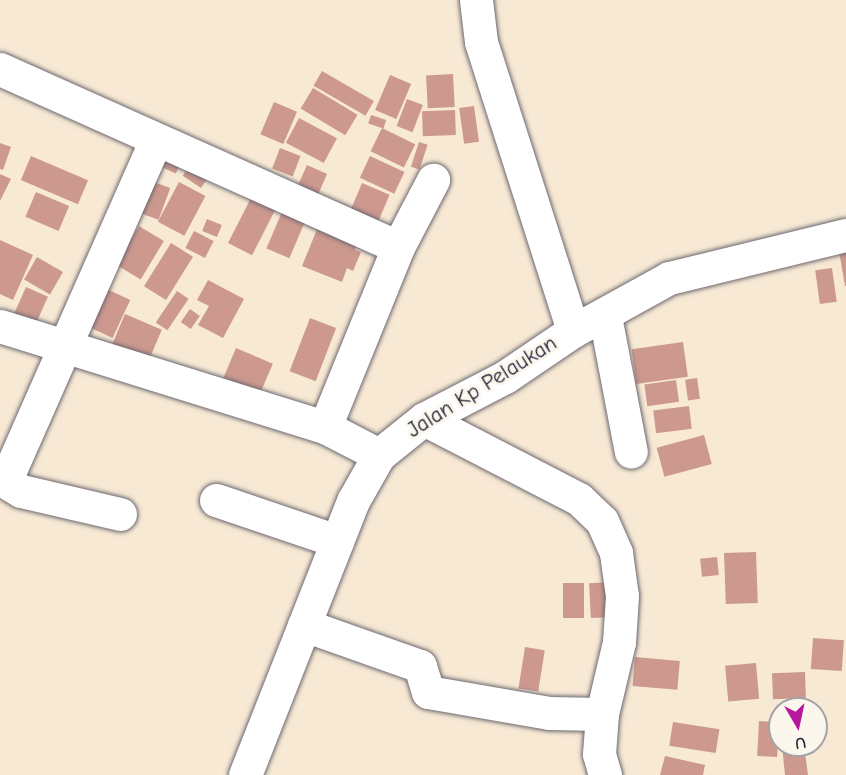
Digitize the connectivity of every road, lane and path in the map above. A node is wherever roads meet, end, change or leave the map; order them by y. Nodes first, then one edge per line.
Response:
1 (476, 0) edge
2 (0, 69) edge
3 (155, 141) junction
4 (433, 180) dead end
5 (846, 235) edge
6 (398, 247) junction
7 (605, 316) junction
8 (0, 326) edge
9 (573, 331) junction
10 (64, 345) junction
11 (424, 419) junction
12 (325, 427) junction
13 (631, 452) dead end
14 (379, 455) junction
15 (216, 500) dead end
16 (120, 514) dead end
17 (337, 541) junction
18 (304, 625) junction
19 (602, 714) junction
20 (245, 775) edge
21 (605, 775) edge

1 - 9 street
2 - 3 street
3 - 6 street
3 - 10 street
4 - 6 street
5 - 7 street, Jalan Kp Pelaukan
6 - 12 street
7 - 9 street, Jalan Kp Pelaukan
7 - 13 street
8 - 10 street
9 - 11 street, Jalan Kp Pelaukan
10 - 12 street
10 - 16 street
11 - 14 street, Jalan Kp Pelaukan
11 - 19 street
12 - 14 street
14 - 17 street, Jalan Kp Pelaukan
15 - 17 street
17 - 18 street, Jalan Kp Pelaukan
18 - 19 street
18 - 20 street, Jalan Kp Pelaukan
19 - 21 street

